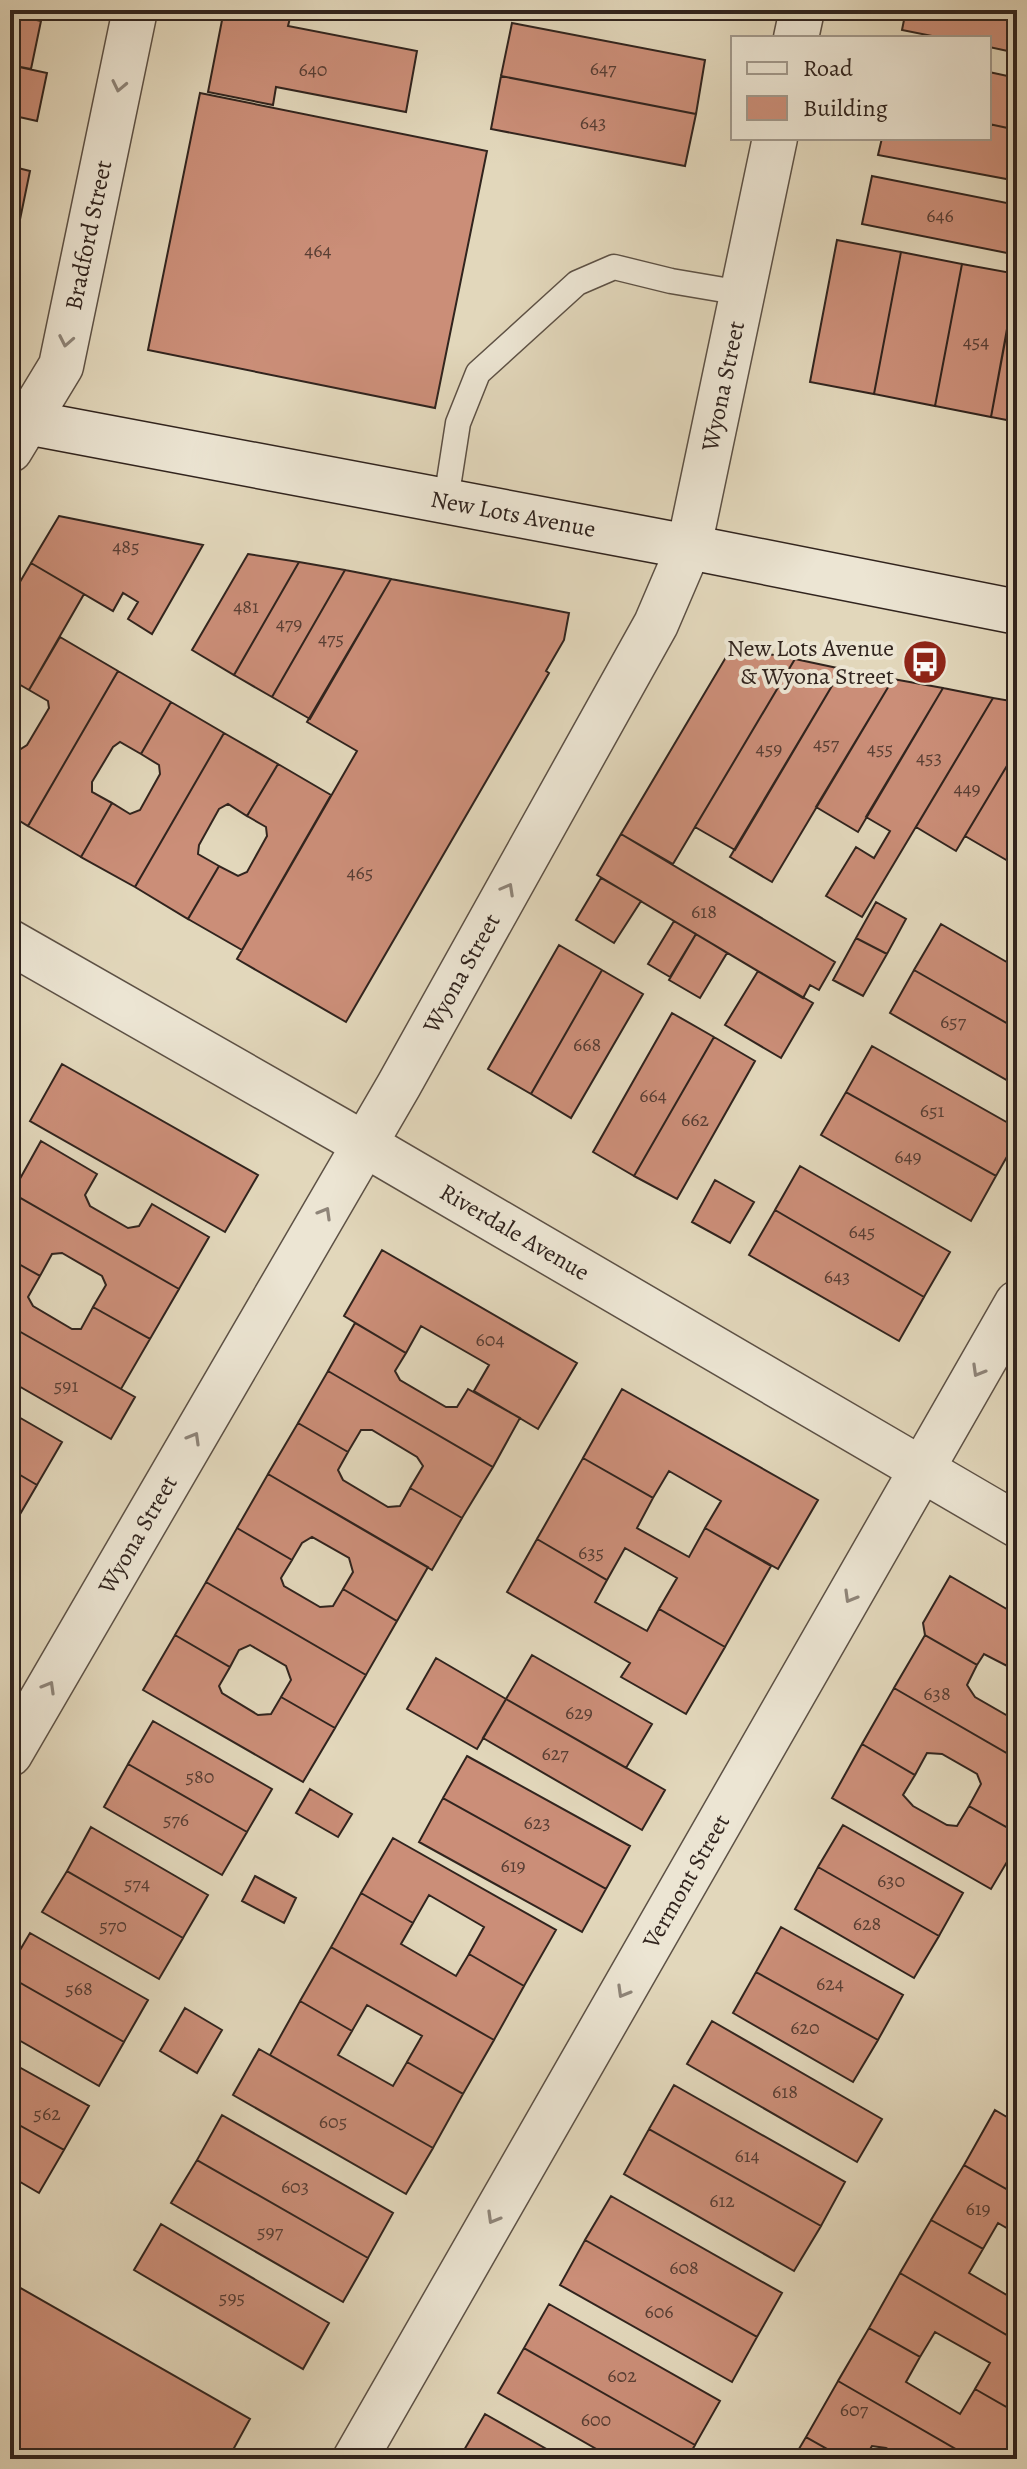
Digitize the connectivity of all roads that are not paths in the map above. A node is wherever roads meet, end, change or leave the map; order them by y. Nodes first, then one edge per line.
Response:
1 (135, 10) edge
2 (802, 10) edge
3 (796, 36) edge
4 (775, 140) edge
5 (742, 293) junction
6 (16, 430) edge
7 (446, 500) junction
8 (689, 547) junction
9 (1017, 612) edge
10 (10, 942) edge
11 (364, 1144) junction
12 (1017, 1303) edge
13 (923, 1469) junction
14 (1017, 1525) edge
15 (10, 1754) edge
16 (355, 2459) edge

1 -> 6 street, Bradford Street
2 - 3 street
4 - 5 street, Wyona Street
5 - 7 lane
5 - 8 street, Wyona Street
6 - 7 street, New Lots Avenue
7 - 8 street, New Lots Avenue
8 - 9 street, New Lots Avenue
11 -> 8 street, Wyona Street
10 - 11 street, Riverdale Avenue
11 - 13 street, Riverdale Avenue
15 -> 11 street, Wyona Street
12 -> 13 street, Vermont Street
13 - 14 street, Riverdale Avenue
13 -> 16 street, Vermont Street

